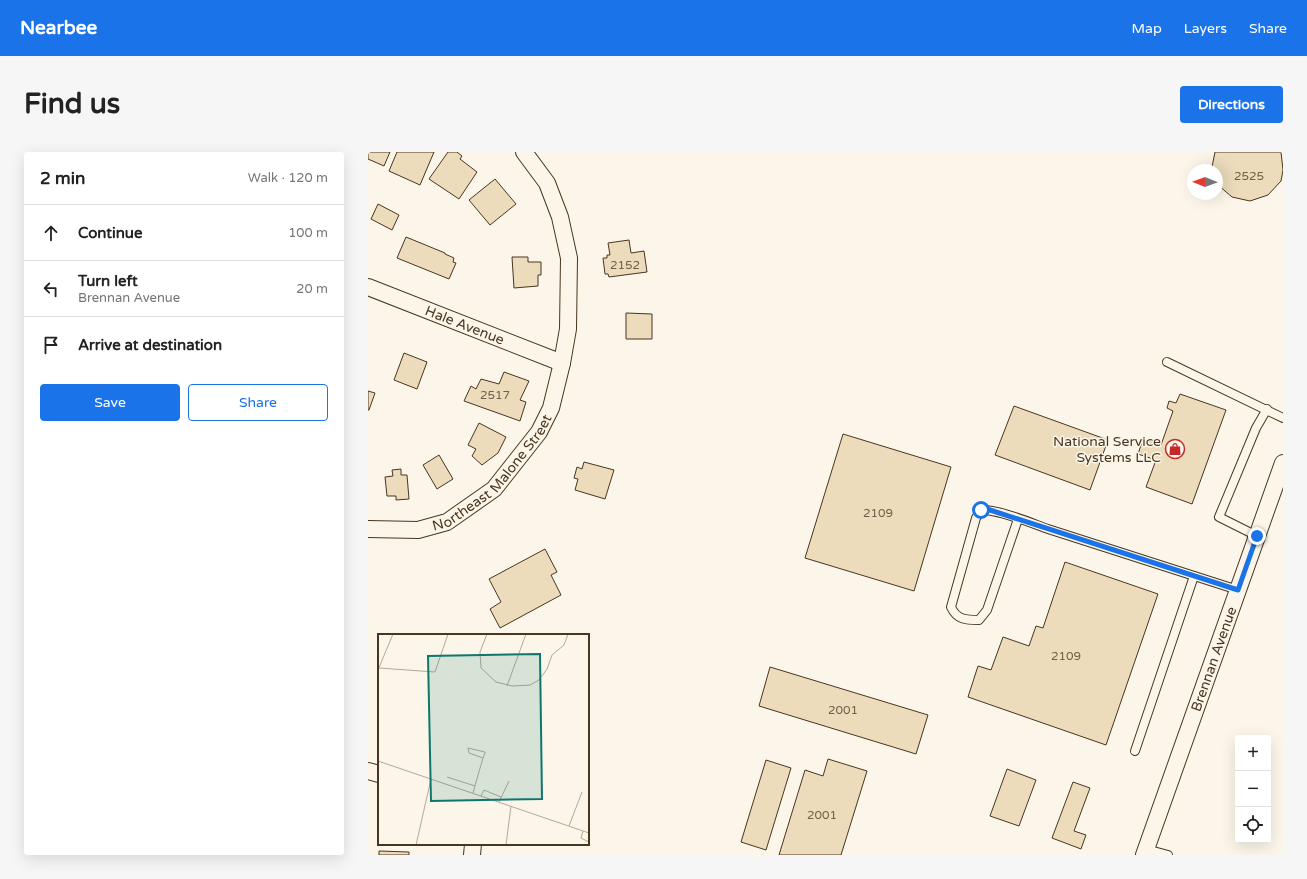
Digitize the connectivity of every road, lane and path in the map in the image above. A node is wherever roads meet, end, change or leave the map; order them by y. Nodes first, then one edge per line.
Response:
1 (524, 152) edge
2 (368, 287) edge
3 (1167, 362) dead end
4 (562, 363) junction
5 (1267, 409) junction
6 (1283, 418) edge
7 (1283, 463) edge
8 (1018, 519) junction
9 (373, 530) edge
10 (1257, 536) junction
11 (1194, 576) junction
12 (1238, 590) junction
13 (1135, 751) dead end
14 (368, 771) edge
15 (378, 774) edge
16 (1145, 852) edge
17 (1168, 855) edge

1 - 4 street, Northeast Malone Street
2 - 4 street, Hale Avenue
3 - 5 lane
4 - 9 street, Northeast Malone Street
5 - 6 lane
5 - 10 lane
7 - 10 street, Brennan Avenue
8 - 8 lane
8 - 11 lane
10 - 12 street, Brennan Avenue
11 - 12 lane
11 - 13 lane
12 - 16 street, Brennan Avenue
14 - 15 street
16 - 17 lane

